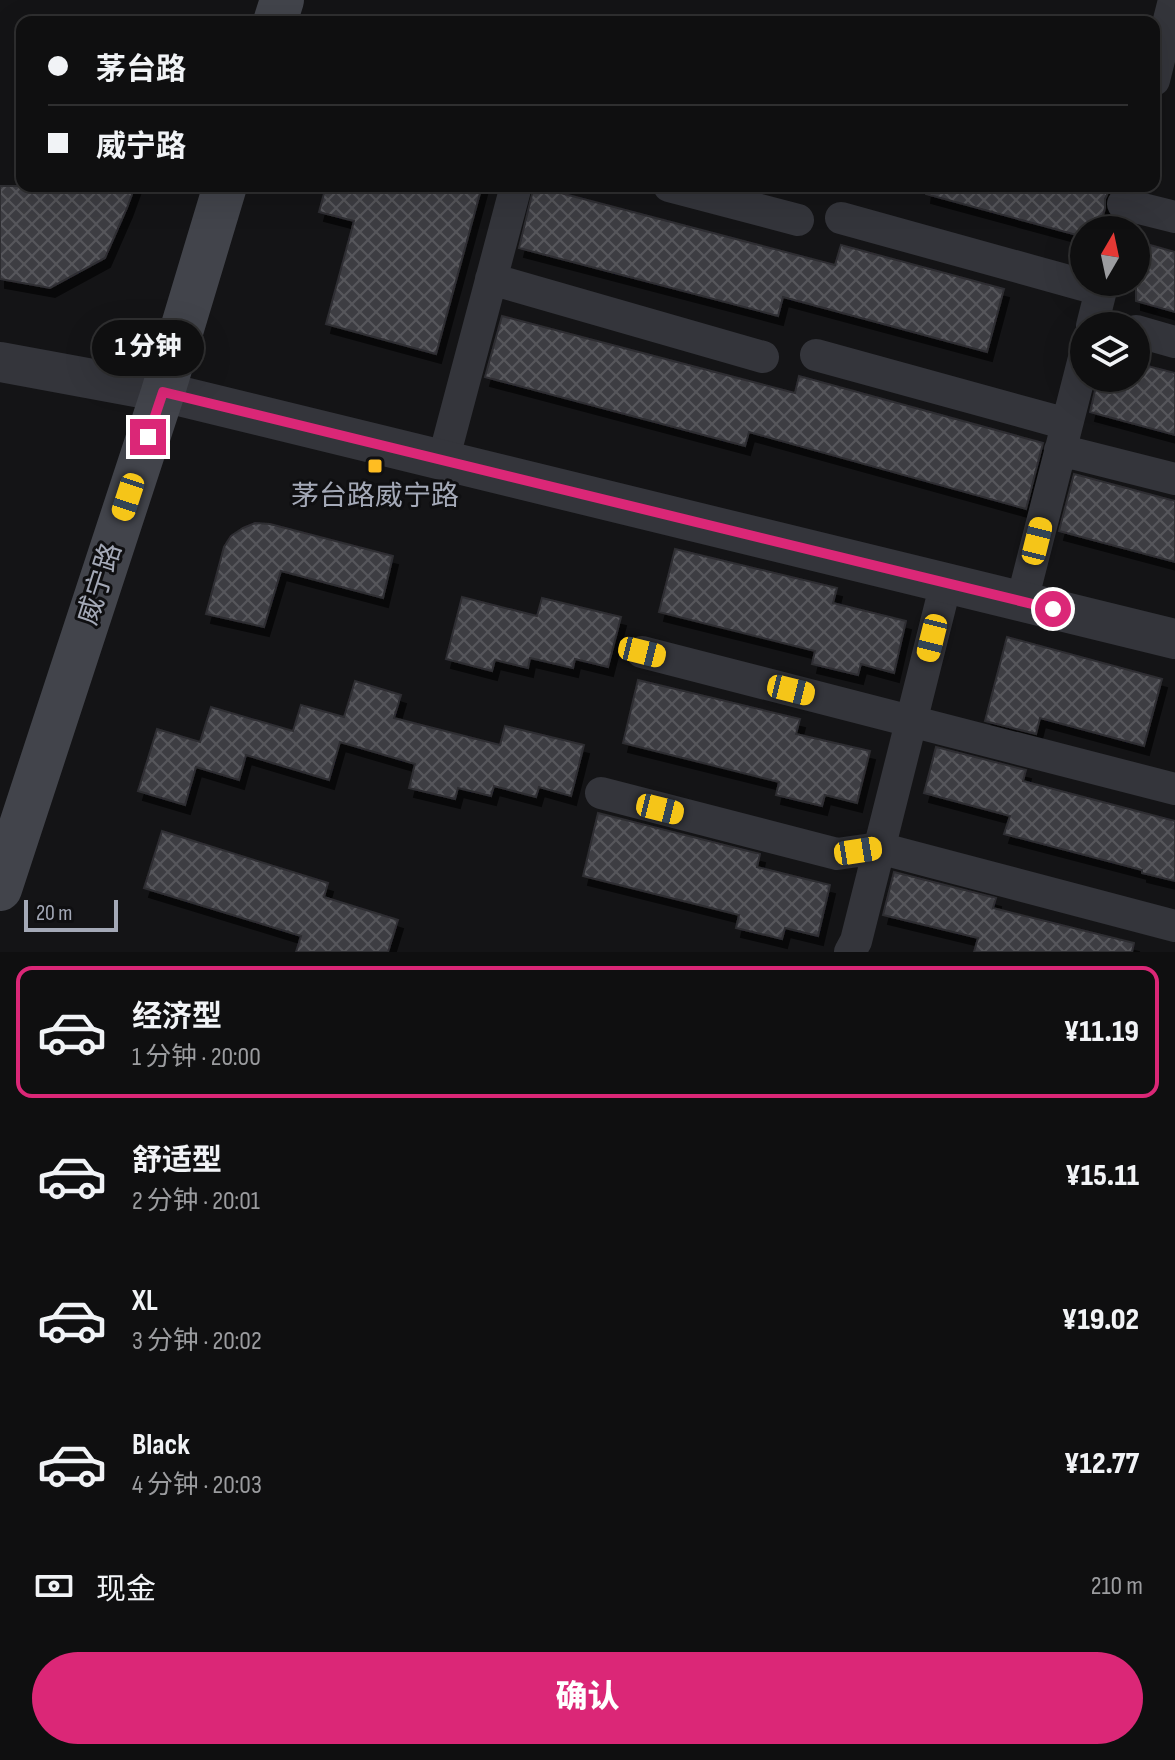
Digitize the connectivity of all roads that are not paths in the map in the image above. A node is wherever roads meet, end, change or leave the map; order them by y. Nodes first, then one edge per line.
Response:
1 (1174, 0) edge
2 (1160, 55) edge
3 (223, 192) edge
4 (514, 192) edge
5 (692, 192) edge
6 (1122, 207) edge
7 (1175, 217) edge
8 (841, 218) dead end
9 (798, 220) dead end
10 (491, 279) junction
11 (1101, 309) edge
12 (1150, 335) edge
13 (1175, 342) edge
14 (816, 355) dead end
15 (763, 357) dead end
16 (0, 362) edge
17 (163, 392) junction
18 (1075, 392) edge
19 (1064, 437) junction
20 (443, 461) junction
21 (1175, 479) edge
22 (946, 583) junction
23 (1022, 601) junction
24 (1175, 639) edge
25 (642, 652) dead end
26 (911, 720) junction
27 (1175, 789) edge
28 (601, 793) dead end
29 (879, 848) junction
30 (0, 889) edge
31 (1175, 926) edge
32 (850, 952) edge

1 - 2 street
3 - 17 main road, 威宁路
4 - 10 street
5 - 9 street
6 - 7 street
8 - 11 street
10 - 15 street
10 - 20 street
12 - 13 street
14 - 19 street
16 - 17 street
17 - 20 street
17 - 30 main road, 威宁路
18 - 19 street
19 - 21 street
19 - 23 street
20 - 22 street
22 - 23 street
22 - 26 street
23 - 24 street
25 - 26 street
26 - 27 street
26 - 29 street
28 - 29 street
29 - 31 street
29 - 32 street

